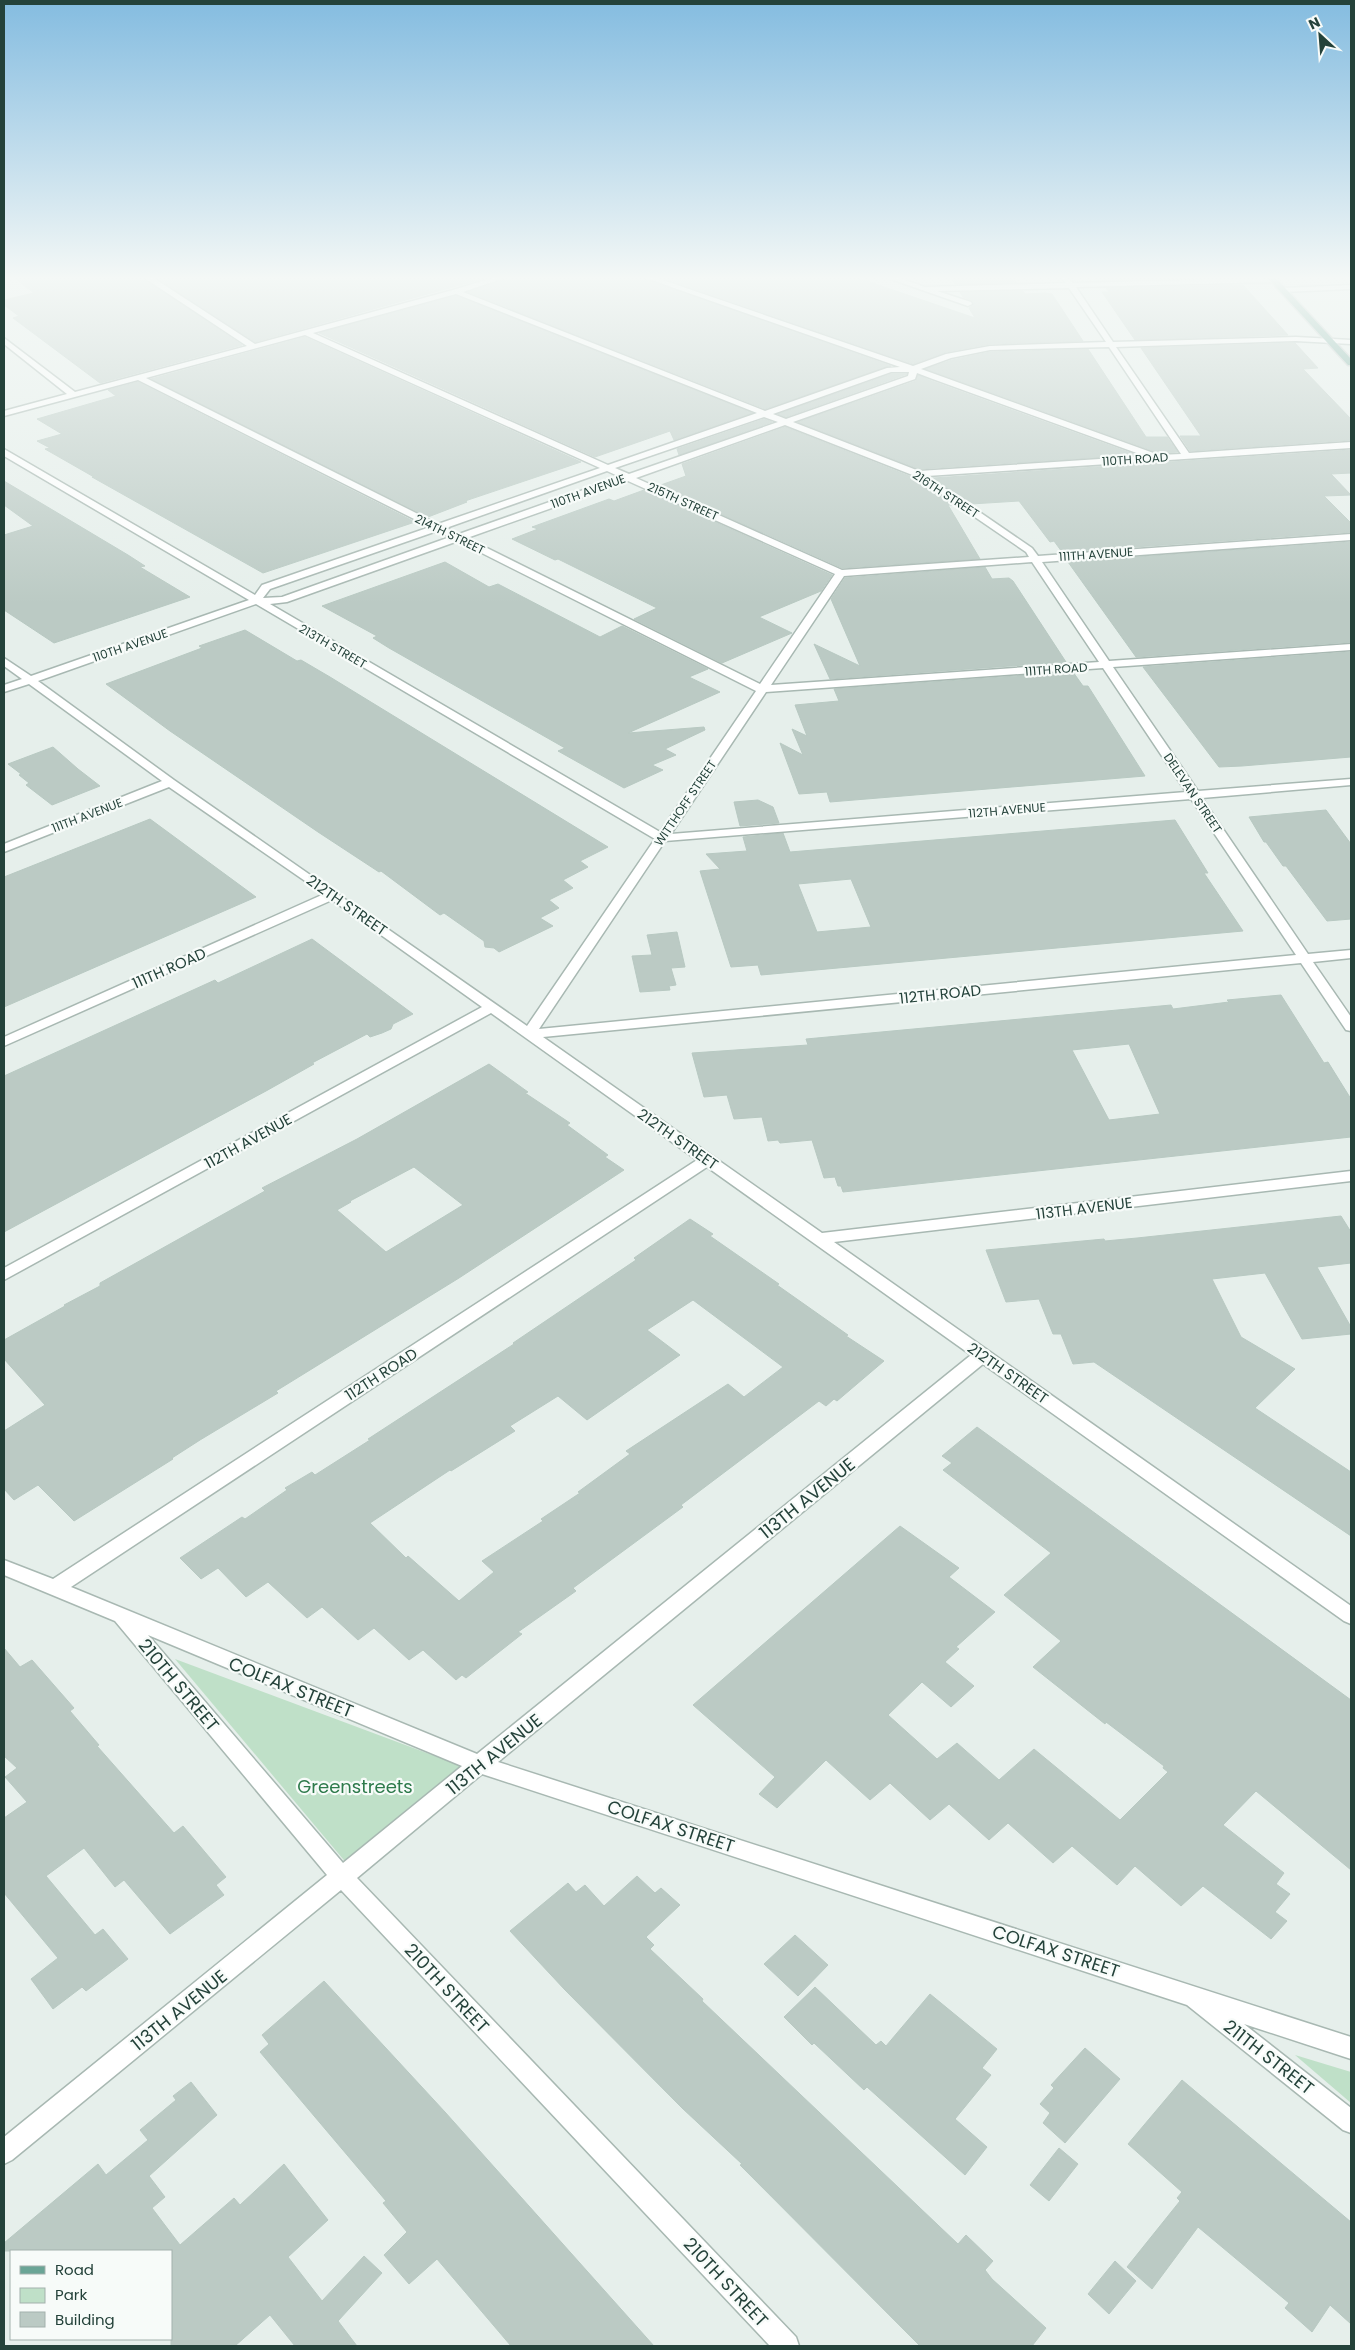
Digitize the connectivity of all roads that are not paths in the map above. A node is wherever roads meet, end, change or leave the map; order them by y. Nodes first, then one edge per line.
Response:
1 (60, 385) edge
2 (113, 385) edge
3 (152, 385) edge
4 (422, 385) edge
5 (691, 385) edge
6 (849, 385) edge
7 (890, 385) edge
8 (957, 385) edge
9 (1138, 385) edge
10 (73, 395) junction
11 (4, 414) edge
12 (766, 414) junction
13 (786, 421) junction
14 (1351, 445) edge
15 (4, 452) edge
16 (1186, 455) junction
17 (1156, 457) junction
18 (610, 468) junction
19 (918, 474) junction
20 (630, 476) junction
21 (437, 528) junction
22 (1351, 537) edge
23 (458, 538) junction
24 (1035, 558) junction
25 (841, 573) junction
26 (256, 601) junction
27 (1351, 647) edge
28 (4, 661) edge
29 (1107, 665) junction
30 (30, 680) junction
31 (4, 689) edge
32 (761, 689) junction
33 (170, 782) junction
34 (1351, 782) edge
35 (1194, 795) junction
36 (662, 838) junction
37 (4, 848) edge
38 (333, 895) junction
39 (1351, 954) edge
40 (1304, 958) junction
41 (492, 1007) junction
42 (1351, 1026) edge
43 (529, 1034) junction
44 (4, 1042) edge
45 (707, 1160) junction
46 (1351, 1176) edge
47 (817, 1239) junction
48 (4, 1275) edge
49 (982, 1355) junction
50 (4, 1567) edge
51 (55, 1588) junction
52 (1351, 1616) edge
53 (122, 1617) junction
54 (481, 1765) junction
55 (342, 1877) junction
56 (1187, 1993) junction
57 (1351, 2048) edge
58 (1351, 2122) edge
59 (4, 2152) edge
60 (787, 2346) edge

1 - 10 street
2 - 10 street
3 - 21 street, 214TH STREET
4 - 18 street, 215TH STREET
5 - 12 street, 216TH STREET
6 - 12 street, 110TH AVENUE
7 - 13 street, 110TH AVENUE
8 - 17 street
9 - 16 street
10 - 11 street
12 - 13 street, 216TH STREET
12 - 18 street, 110TH AVENUE
13 - 19 street, 216TH STREET
13 - 20 street, 110TH AVENUE
14 - 16 street, 110TH ROAD
15 - 26 street, 213TH STREET
16 - 17 street, 110TH ROAD
17 - 19 street, 110TH ROAD
18 - 20 street, 215TH STREET
18 - 21 street, 110TH AVENUE
19 - 24 street, 216TH STREET
20 - 23 street, 110TH AVENUE
20 - 25 street, 215TH STREET
21 - 23 street, 214TH STREET
21 - 26 street, 110TH AVENUE
22 - 24 street, 111TH AVENUE
23 - 26 street, 110TH AVENUE
23 - 32 street, 214TH STREET
24 - 25 street, 111TH AVENUE
24 - 29 street, DELEVAN STREET
25 - 32 street, WITTHOFF STREET
26 - 30 street, 110TH AVENUE
26 - 36 street, 213TH STREET
27 - 29 street, 111TH ROAD
28 - 30 street, 212TH STREET
29 - 32 street, 111TH ROAD
29 - 35 street, DELEVAN STREET
30 - 31 street, 110TH AVENUE
30 - 33 street, 212TH STREET
32 - 36 street, WITTHOFF STREET
33 - 37 street, 111TH AVENUE
33 - 38 street, 212TH STREET
34 - 35 street, 112TH AVENUE
35 - 36 street, 112TH AVENUE
35 - 40 street, DELEVAN STREET
36 - 43 street, WITTHOFF STREET
38 - 41 street, 212TH STREET
38 - 44 street, 111TH ROAD
39 - 40 street, 112TH ROAD
40 - 42 street, DELEVAN STREET
40 - 43 street, 112TH ROAD
41 - 43 street, 212TH STREET
41 - 48 street, 112TH AVENUE
43 - 45 street, 212TH STREET
45 - 47 street, 212TH STREET
45 - 51 street, 112TH ROAD
46 - 47 street, 113TH AVENUE
47 - 49 street, 212TH STREET
49 - 52 street, 212TH STREET
49 - 54 street, 113TH AVENUE
50 - 51 street, COLFAX STREET
51 - 53 street, COLFAX STREET
53 - 54 street, COLFAX STREET
53 - 55 street, 210TH STREET
54 - 55 street, 113TH AVENUE
54 - 56 street, COLFAX STREET
55 - 59 street, 113TH AVENUE
55 - 60 street, 210TH STREET
56 - 57 street, COLFAX STREET
56 - 58 street, 211TH STREET

